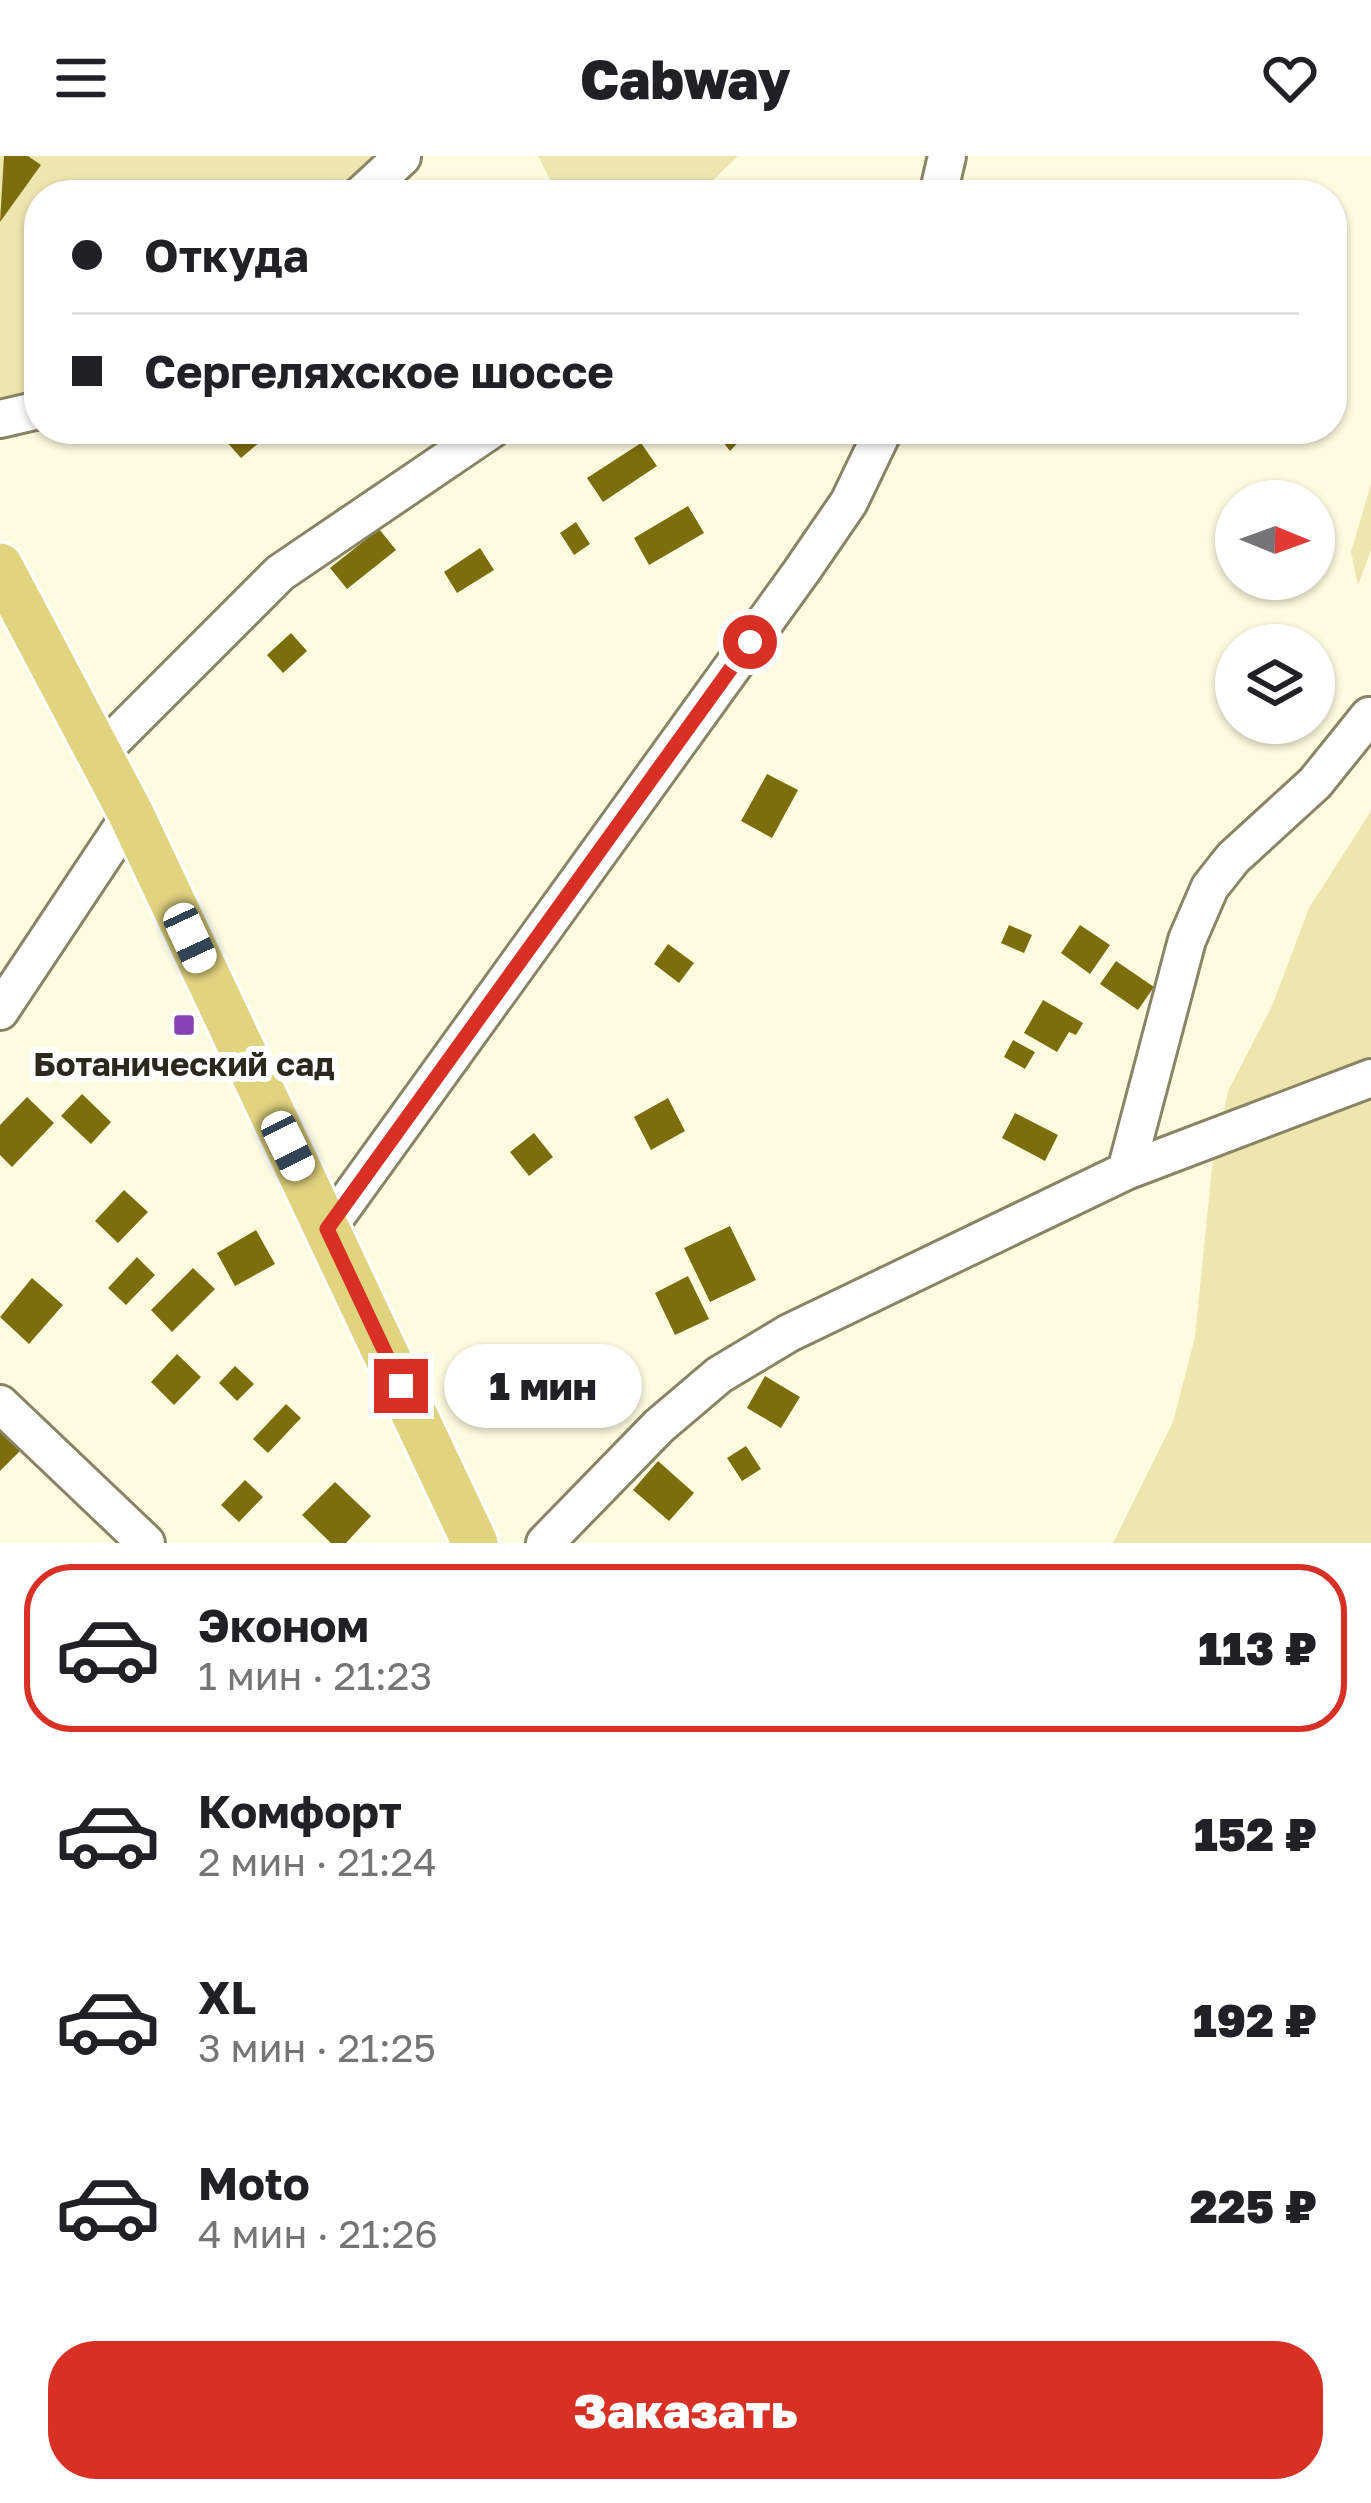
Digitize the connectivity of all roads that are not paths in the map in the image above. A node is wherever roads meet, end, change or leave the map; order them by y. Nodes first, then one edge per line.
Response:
1 (402, 157) edge
2 (377, 180) edge
3 (470, 444) edge
4 (877, 444) edge
5 (0, 566) edge
6 (1369, 716) edge
7 (99, 754) junction
8 (131, 814) junction
9 (0, 1011) edge
10 (1371, 1078) edge
11 (1126, 1171) junction
12 (327, 1229) junction
13 (0, 1404) edge
14 (146, 1543) edge
15 (475, 1543) edge
16 (544, 1543) edge

1 - 2 street
3 - 7 street
4 - 12 street
5 - 7 main road
6 - 11 street
7 - 8 main road
8 - 9 street
8 - 12 main road
10 - 11 street
11 - 16 street
12 - 15 main road
13 - 14 street

